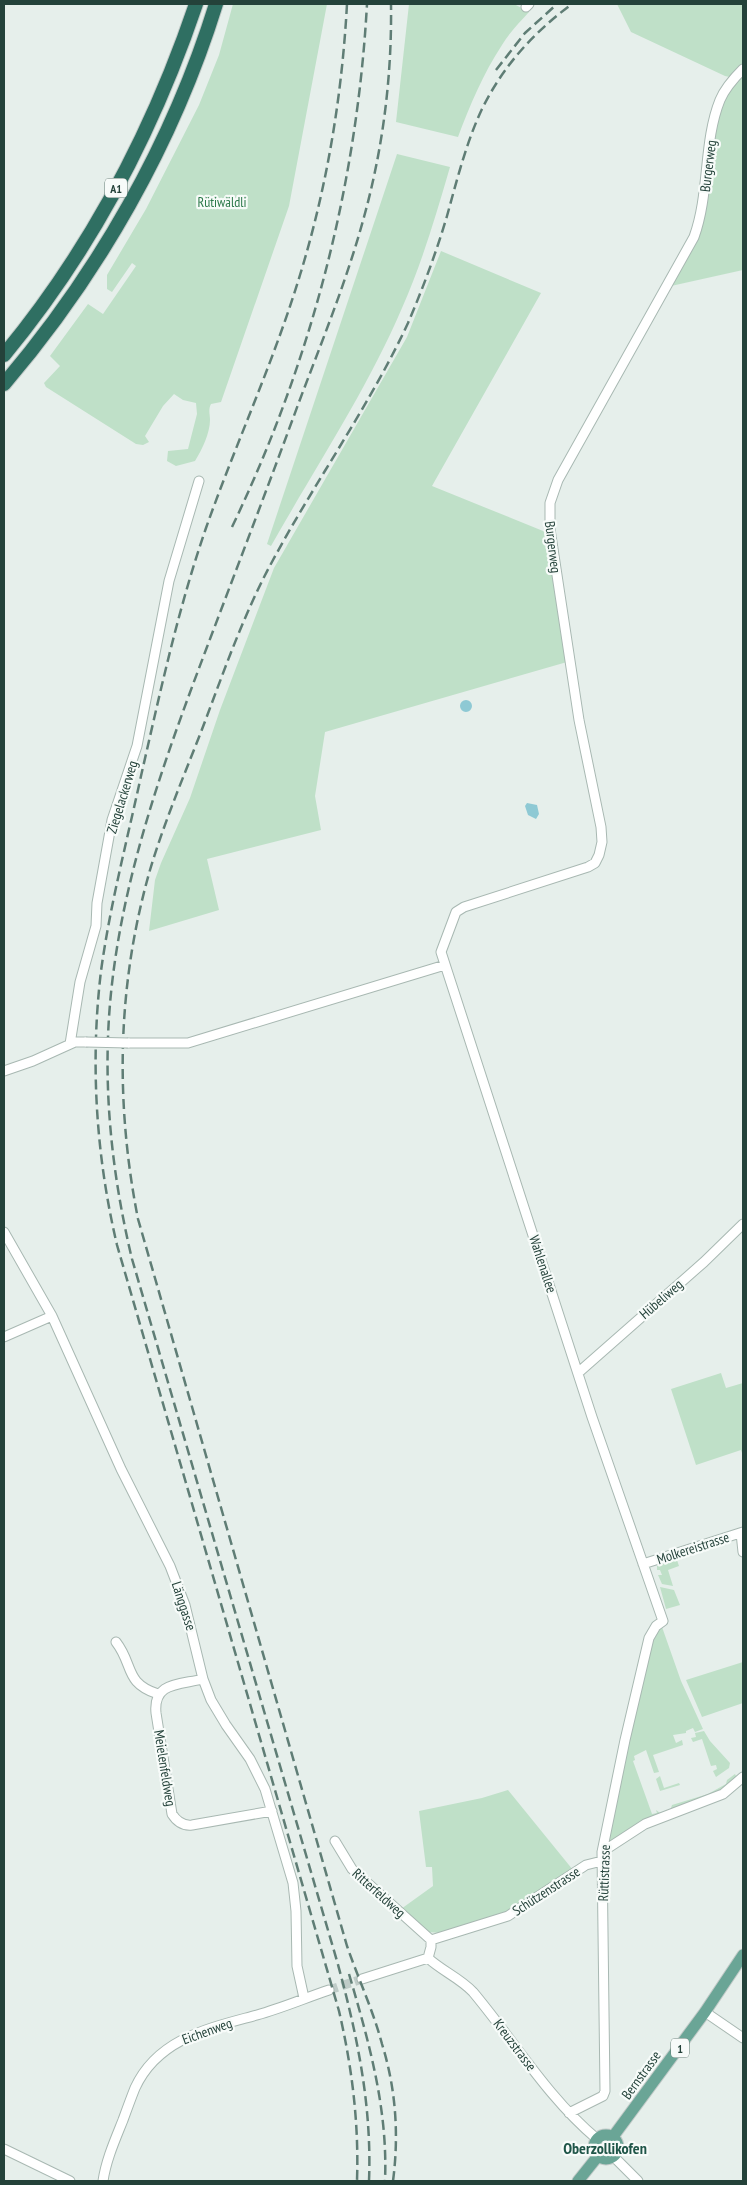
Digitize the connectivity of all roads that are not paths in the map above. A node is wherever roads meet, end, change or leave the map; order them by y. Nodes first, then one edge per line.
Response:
1 (196, 4) edge
2 (216, 4) edge
3 (743, 69) edge
4 (4, 355) edge
5 (4, 384) edge
6 (199, 481) dead end
7 (445, 964) junction
8 (70, 1044) junction
9 (4, 1071) edge
10 (743, 1224) edge
11 (4, 1232) edge
12 (52, 1316) junction
13 (4, 1337) edge
14 (578, 1372) junction
15 (742, 1532) edge
16 (743, 1552) edge
17 (643, 1564) junction
18 (663, 1621) joint
19 (116, 1642) dead end
20 (203, 1679) junction
21 (158, 1694) junction
22 (743, 1776) edge
23 (272, 1811) junction
24 (335, 1841) dead end
25 (602, 1856) junction
26 (431, 1940) junction
27 (743, 1955) edge
28 (428, 1958) junction
29 (362, 1979) tunnel mouth
30 (329, 1990) tunnel mouth
31 (304, 1998) junction
32 (705, 2012) junction
33 (743, 2038) edge
34 (569, 2113) junction
35 (612, 2138) junction
36 (597, 2139) junction
37 (4, 2149) edge
38 (598, 2156) junction
39 (613, 2156) junction
40 (70, 2181) edge
41 (103, 2181) edge
42 (578, 2181) edge
43 (638, 2181) edge

1 - 4 highway, A1
2 - 5 highway, A1
3 - 7 street, Burgerweg
6 - 8 street, Ziegelackerweg
7 - 8 street, bridge
7 - 14 street, Wahlenallee
8 - 9 street
10 - 14 street, Hübeliweg
11 - 12 street, Länggasse
12 - 13 street
12 - 20 street, Länggasse
14 - 17 street, Wahlenallee
15 - 16 street
15 - 17 street, Molkereistrasse
17 - 18 street, Wahlenallee
18 - 25 street, Rüttistrasse
19 - 21 street
20 - 21 street
20 - 23 street, Länggasse
21 - 23 street, Meielenfeldweg
22 - 25 street, Schützenstrasse
23 - 31 street, Länggasse
24 - 26 street, Ritterfeldweg
25 - 26 street, Schützenstrasse
25 - 34 street, Rüttistrasse
26 - 28 street
27 - 32 main road, Bernstrasse / 1
28 - 29 street
28 - 34 street, Kreuzstrasse
30 - 31 street
31 - 41 street, Eichenweg
32 - 33 street
32 - 35 main road, Bernstrasse / 1
34 - 36 street, Kreuzstrasse
35 - 36 main road
35 - 39 main road
36 - 38 main road
37 - 40 street
38 - 39 main road
38 - 42 main road
39 - 43 street

